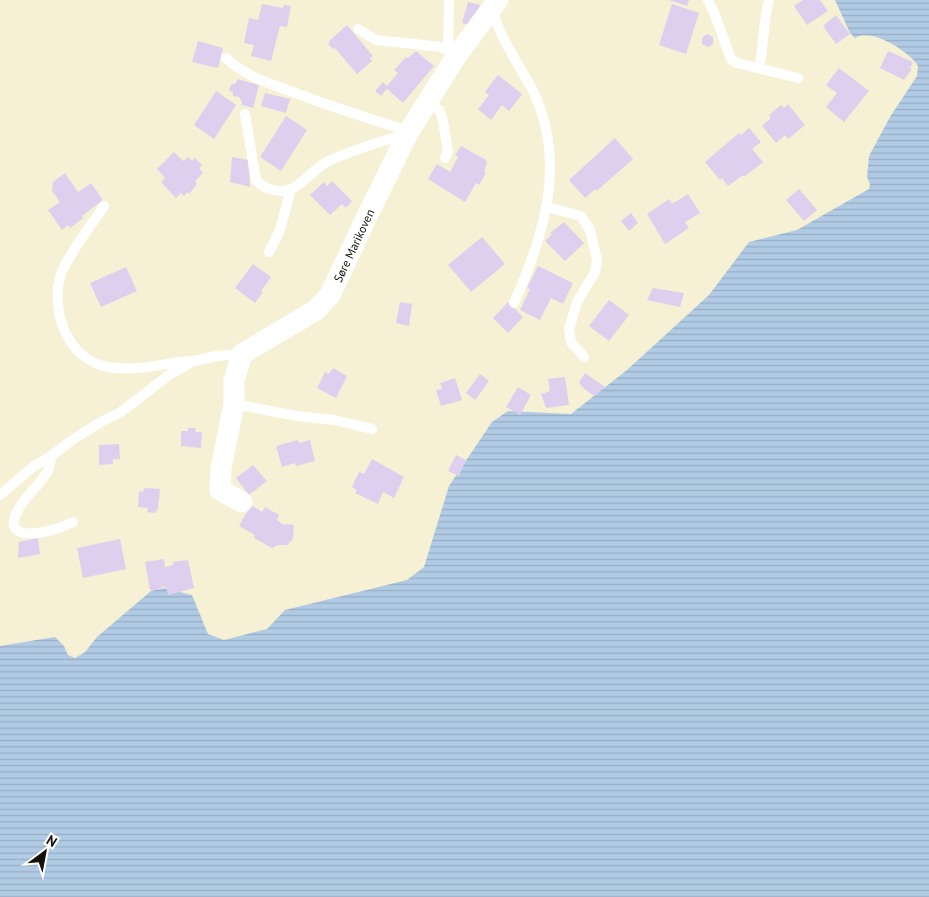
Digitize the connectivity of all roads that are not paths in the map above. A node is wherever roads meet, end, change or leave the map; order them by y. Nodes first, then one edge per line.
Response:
1 (449, 0) edge
2 (708, 0) edge
3 (769, 0) edge
4 (496, 4) edge
5 (358, 30) dead end
6 (452, 52) junction
7 (226, 58) dead end
8 (759, 68) junction
9 (798, 78) dead end
10 (427, 102) junction
11 (245, 114) dead end
12 (408, 133) junction
13 (445, 158) dead end
14 (292, 189) junction
15 (104, 206) dead end
16 (547, 207) junction
17 (269, 252) dead end
18 (514, 303) dead end
19 (242, 354) junction
20 (584, 356) dead end
21 (194, 361) junction
22 (234, 404) junction
23 (372, 429) dead end
24 (52, 456) junction
25 (0, 494) edge
26 (242, 502) dead end
27 (73, 522) dead end

1 - 6 lane
2 - 8 lane
3 - 8 lane
4 - 6 street, Søre Marikoven
4 - 16 lane, Søre Marikoven
5 - 6 lane
6 - 10 street, Søre Marikoven
7 - 12 lane
8 - 9 lane
10 - 12 street, Søre Marikoven
10 - 13 lane
11 - 14 lane
12 - 14 lane
12 - 19 street, Søre Marikoven
14 - 17 lane
15 - 21 lane, Søre Marikoven
16 - 18 lane, Søre Marikoven
16 - 20 lane
19 - 21 lane, Søre Marikoven
19 - 22 street
21 - 24 lane, Søre Marikoven
22 - 23 lane
22 - 26 street
24 - 25 lane, Søre Marikoven
24 - 27 lane, Søre Marikoven

